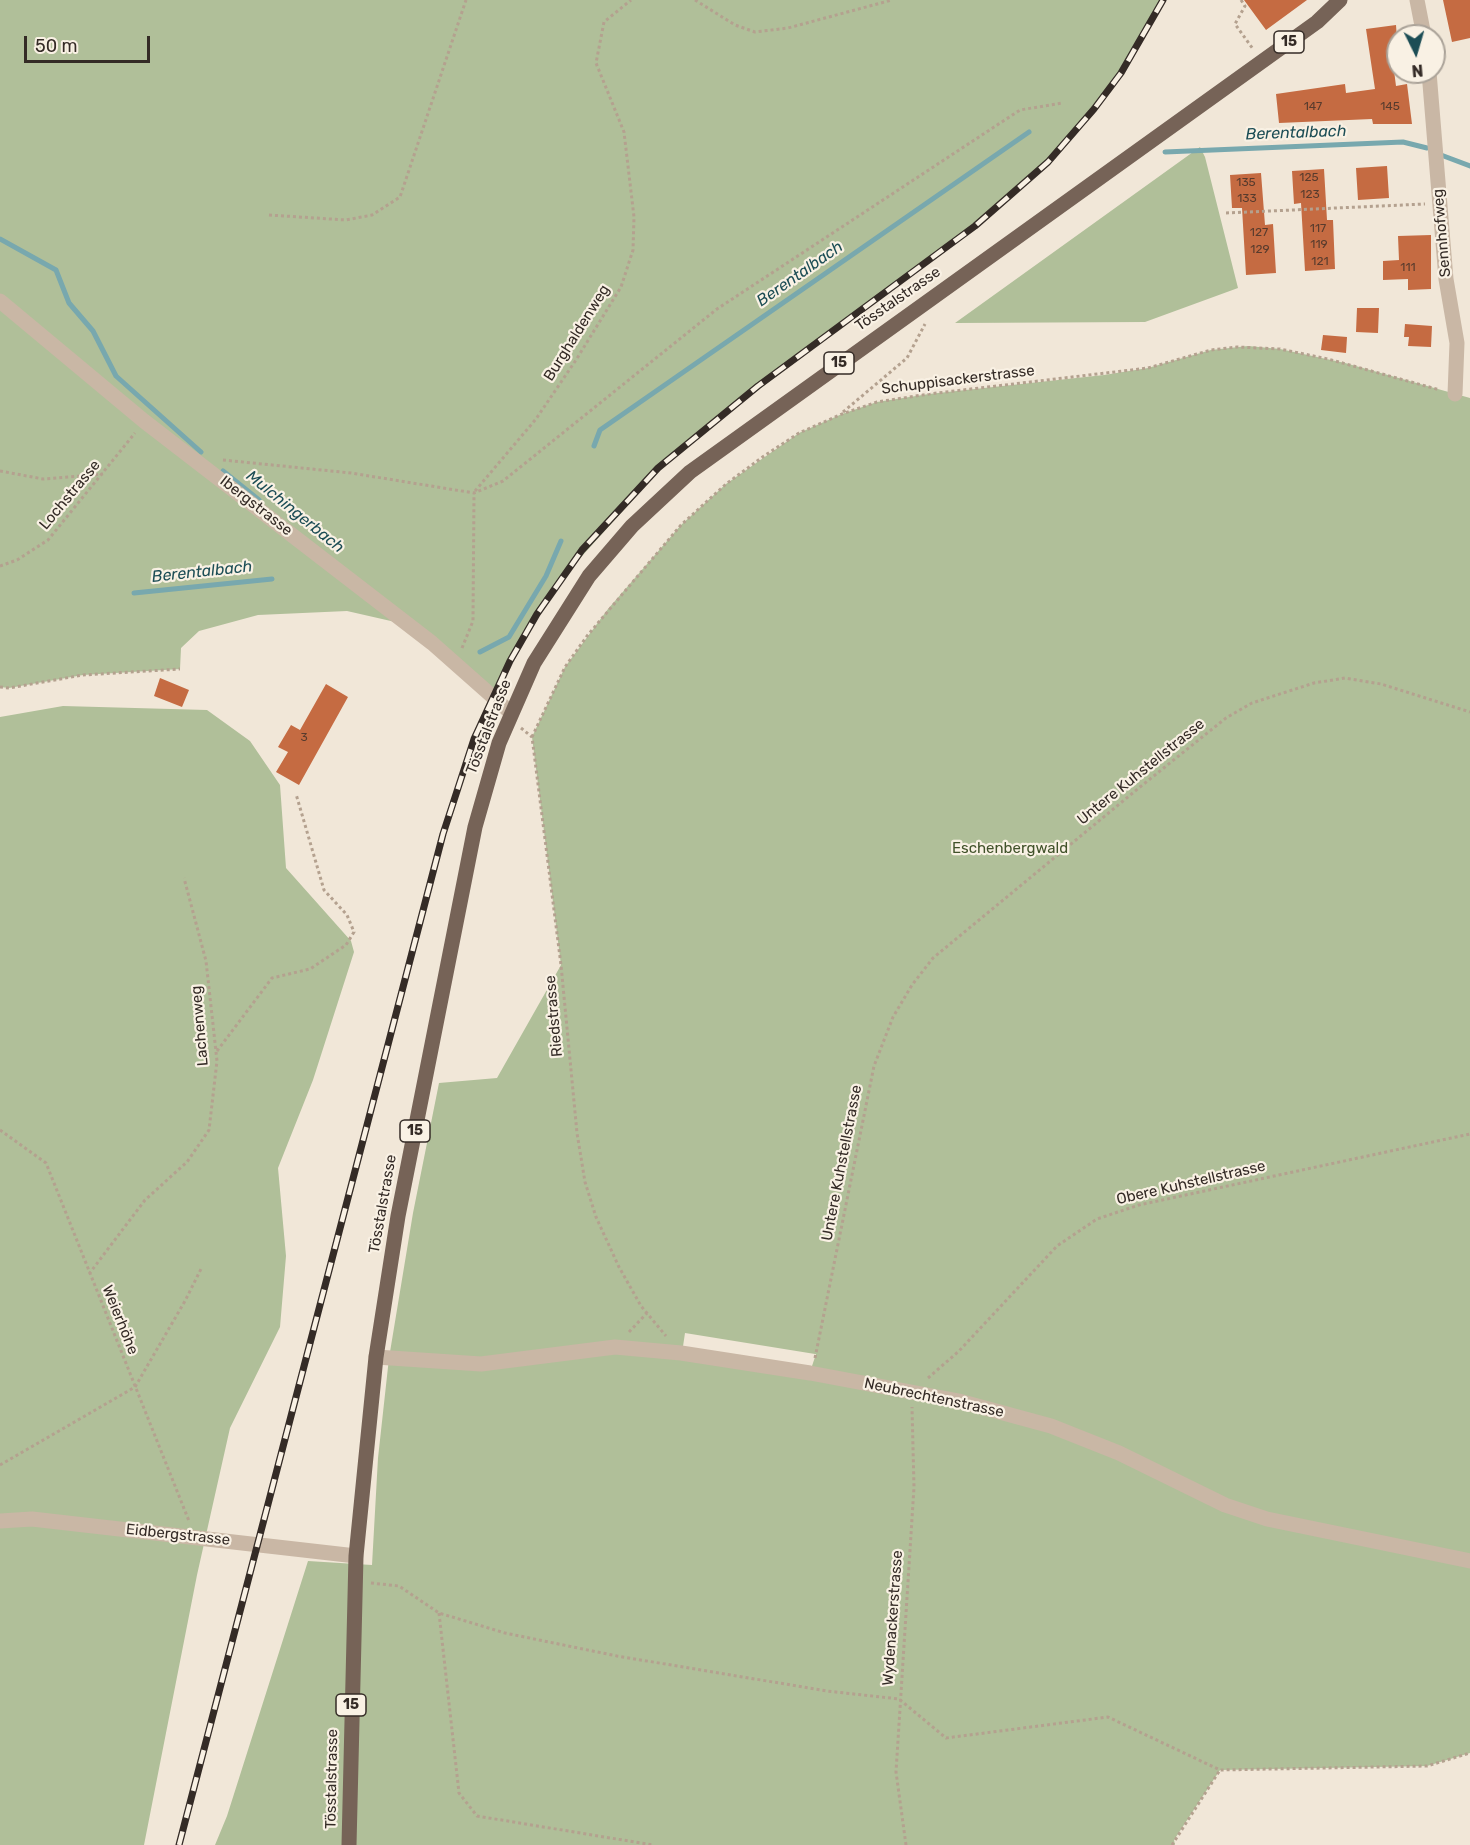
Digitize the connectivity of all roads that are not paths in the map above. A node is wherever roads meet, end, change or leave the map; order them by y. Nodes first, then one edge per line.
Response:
1 (1340, 0) edge
2 (1417, 0) edge
3 (1422, 24) edge
4 (1430, 84) edge
5 (0, 301) edge
6 (1455, 394) road end
7 (510, 712) junction
8 (376, 1357) junction
9 (0, 1521) edge
10 (356, 1556) junction
11 (1470, 1561) edge
12 (349, 1845) edge

1 - 7 main road, Tösstalstrasse / 15
2 - 3 street
4 - 6 street, Sennhofweg
5 - 7 street, Ibergstrasse
7 - 8 main road, Tösstalstrasse / 15
8 - 10 main road, Tösstalstrasse / 15
8 - 11 street, Neubrechtenstrasse
9 - 10 street, Eidbergstrasse
10 - 12 main road, Tösstalstrasse / 15

